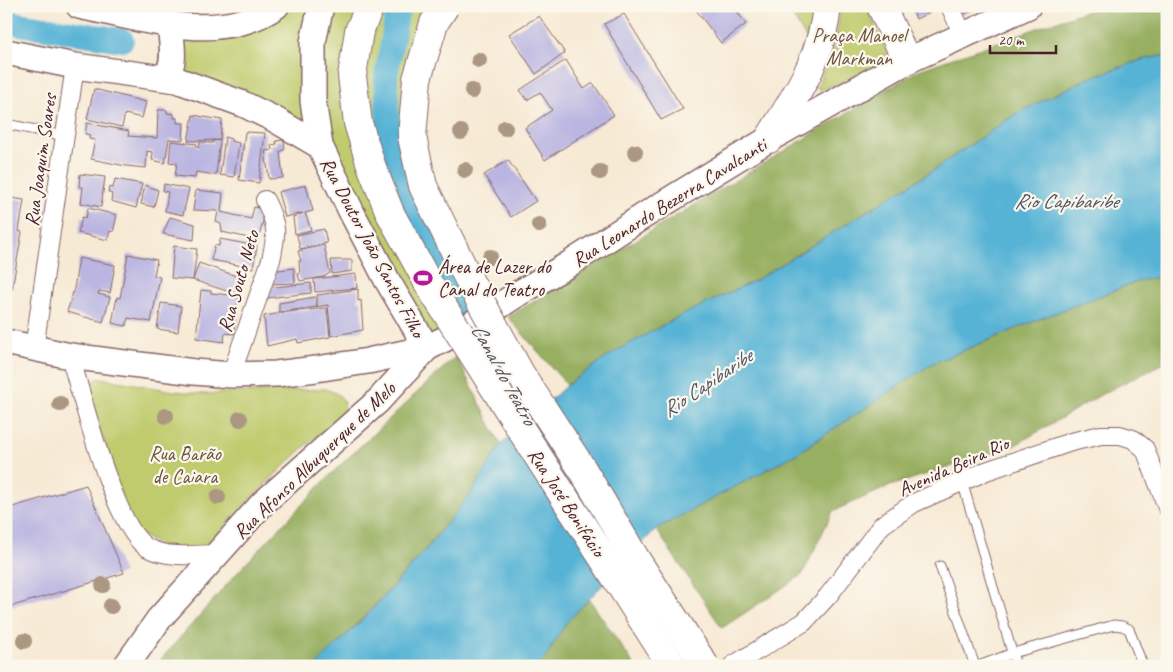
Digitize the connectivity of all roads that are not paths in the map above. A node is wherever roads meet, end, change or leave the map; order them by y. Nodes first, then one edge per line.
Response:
1 (79, 6) edge
2 (276, 6) edge
3 (322, 6) edge
4 (370, 6) edge
5 (445, 6) edge
6 (827, 6) edge
7 (881, 6) edge
8 (950, 6) edge
9 (1028, 6) edge
10 (170, 24) junction
11 (963, 35) junction
12 (6, 52) edge
13 (907, 61) junction
14 (75, 66) junction
15 (163, 78) junction
16 (6, 124) edge
17 (65, 136) junction
18 (770, 139) junction
19 (320, 146) junction
20 (265, 200) dead end
21 (6, 342) edge
22 (427, 348) junction
23 (34, 349) junction
24 (70, 356) junction
25 (231, 375) junction
26 (962, 481) junction
27 (1167, 507) edge
28 (216, 554) junction
29 (940, 566) dead end
30 (1013, 653) junction
31 (739, 664) edge
32 (126, 666) edge
33 (672, 666) edge
34 (705, 666) edge
35 (975, 666) edge
36 (979, 666) edge
37 (1016, 666) edge
38 (1143, 666) edge

1 - 10 street
2 - 10 street
3 - 19 street
4 - 33 main road, Rua José Bonifácio, bridge
5 - 34 main road, Rua José Bonifácio, bridge
6 - 18 main road
7 - 13 main road
8 - 11 street
9 - 11 street, Rua Leonardo Bezerra Cavalcanti
10 - 15 street
11 - 13 street, Rua Leonardo Bezerra Cavalcanti
12 - 14 street, Rua Doutor João Santos Filho
13 - 18 street, Rua Leonardo Bezerra Cavalcanti
14 - 15 street, Rua Doutor João Santos Filho
14 - 17 street, Rua Joaquim Soares
15 - 19 street, Rua Doutor João Santos Filho
16 - 17 lane
17 - 23 street, Rua Joaquim Soares
18 - 22 street, Rua Leonardo Bezerra Cavalcanti
19 - 22 street, Rua Doutor João Santos Filho
20 - 25 street, Rua Souto Neto
21 - 23 street, Rua Leonardo Bezerra Cavalcanti
22 - 25 street, Rua Leonardo Bezerra Cavalcanti
22 - 28 street, Rua Afonso Albuquerque de Melo
23 - 24 street, Rua Leonardo Bezerra Cavalcanti
24 - 25 street, Rua Leonardo Bezerra Cavalcanti
24 - 28 street
26 - 27 street, Avenida Beira Rio
26 - 30 lane
26 - 31 street, Avenida Beira Rio
28 - 32 street, Rua Afonso Albuquerque de Melo
29 - 35 lane
30 - 36 lane
30 - 37 lane
30 - 38 lane

